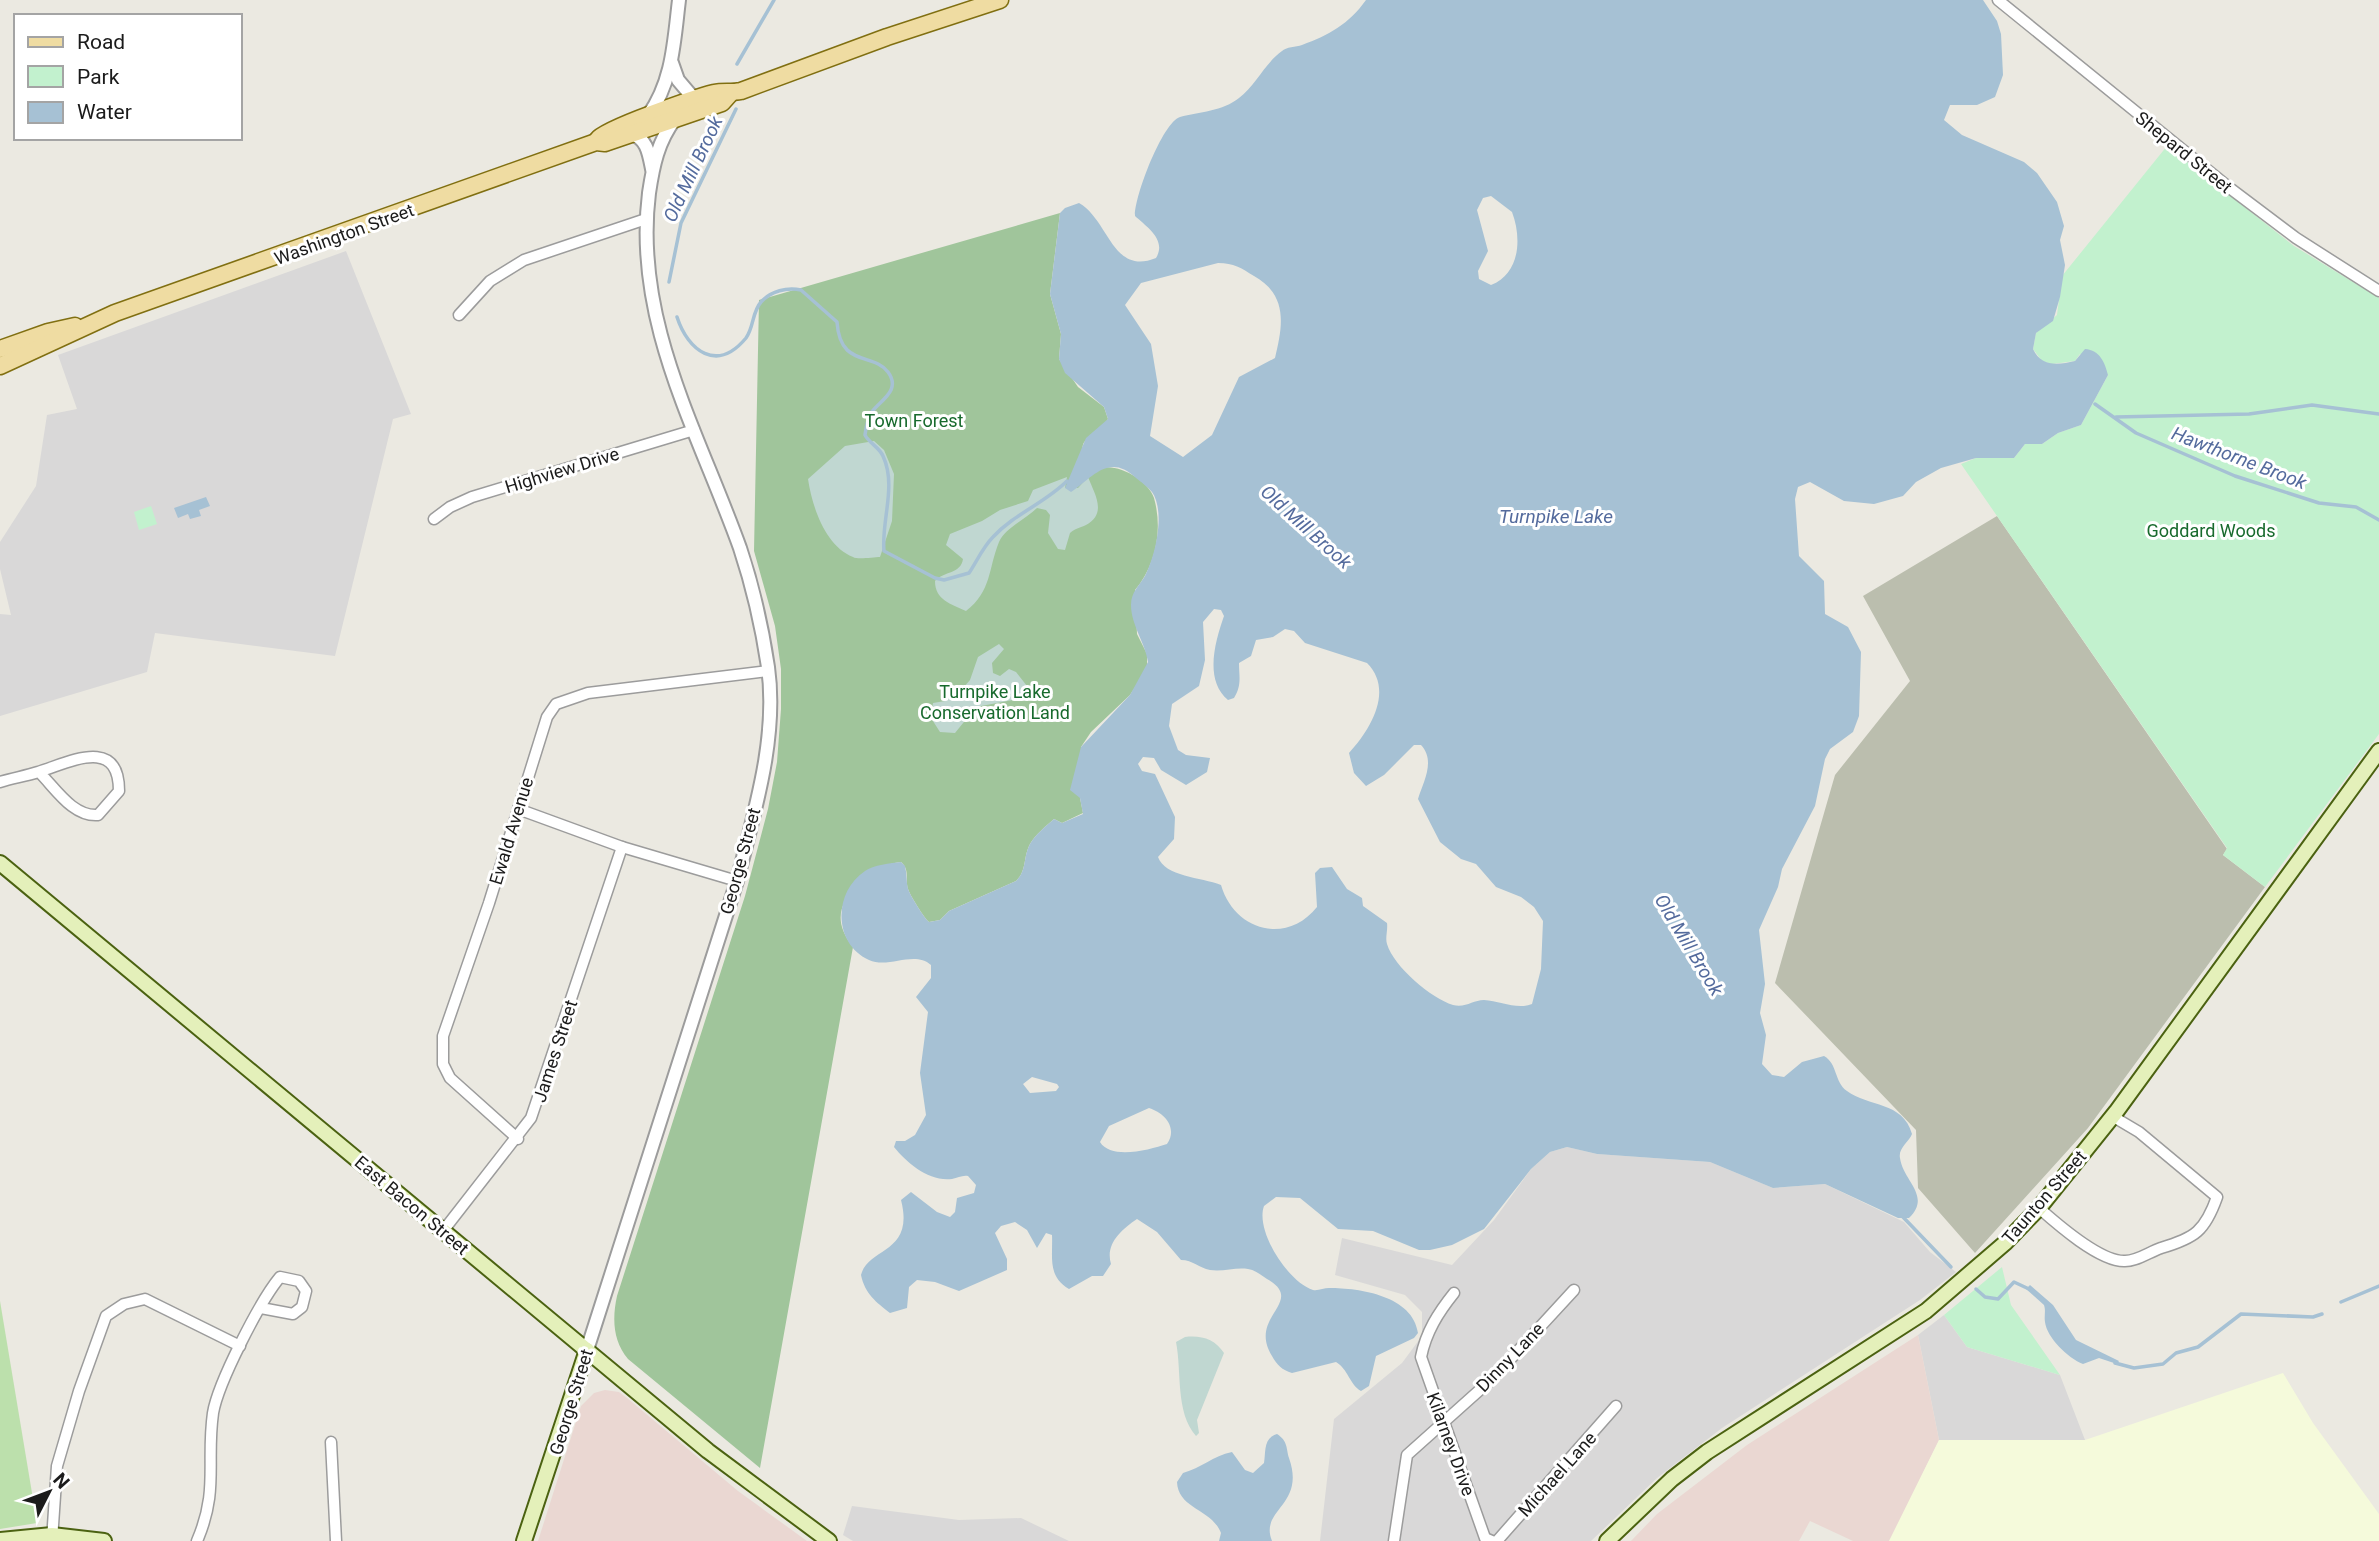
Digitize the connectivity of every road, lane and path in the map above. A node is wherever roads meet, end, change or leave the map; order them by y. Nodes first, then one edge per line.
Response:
1 (679, 0) edge
2 (1000, 0) edge
3 (1998, 0) edge
4 (672, 63) junction
5 (730, 94) junction
6 (695, 100) junction
7 (648, 117) junction
8 (675, 119) junction
9 (631, 134) junction
10 (596, 142) junction
11 (652, 169) junction
12 (646, 219) junction
13 (2379, 291) edge
14 (459, 315) dead end
15 (91, 324) junction
16 (0, 349) edge
17 (0, 366) edge
18 (694, 430) junction
19 (433, 519) dead end
20 (768, 671) junction
21 (2379, 751) edge
22 (40, 772) junction
23 (0, 782) edge
24 (519, 809) junction
25 (622, 847) junction
26 (0, 863) edge
27 (737, 881) junction
28 (2112, 1116) junction
29 (518, 1139) junction
30 (2039, 1208) junction
31 (443, 1231) junction
32 (1574, 1290) dead end
33 (1454, 1293) dead end
34 (261, 1308) junction
35 (240, 1346) junction
36 (587, 1350) junction
37 (1616, 1406) dead end
38 (1444, 1421) junction
39 (331, 1442) dead end
40 (52, 1538) edge
41 (0, 1540) edge
42 (104, 1541) edge
43 (197, 1541) edge
44 (336, 1541) edge
45 (524, 1541) edge
46 (829, 1541) edge
47 (1394, 1541) edge
48 (1492, 1541) edge
49 (1497, 1541) edge
50 (1606, 1541) edge

1 - 4 street
2 - 5 main road, Washington Street
3 - 13 street, Shepard Street
4 - 6 street
4 - 7 street
5 - 6 main road, Washington Street
5 - 8 main road, Washington Street
6 - 7 main road, Washington Street
7 - 10 main road, Washington Street
8 - 9 main road, Washington Street
8 - 11 street, George Street
9 - 10 main road, Washington Street
9 - 11 street, George Street
10 - 15 main road, Washington Street
11 - 12 street, George Street
12 - 14 street
12 - 18 street, George Street
15 - 16 main road, Washington Street
15 - 17 main road, Washington Street
18 - 19 street, Highview Drive
18 - 20 street, George Street
20 - 24 street, Ewald Avenue
20 - 27 street, George Street
21 - 28 main road, Taunton Street
22 - 22 street
22 - 23 street
24 - 25 street
24 - 29 street, Ewald Avenue
25 - 27 street
25 - 29 street, James Street
26 - 31 main road, East Bacon Street
27 - 36 street, George Street
28 - 30 main road, Taunton Street
28 - 30 street
29 - 31 street, James Street
30 - 50 main road, Taunton Street
31 - 36 main road, East Bacon Street
32 - 38 street, Dinny Lane
33 - 38 street, Kilarney Drive
34 - 34 street
34 - 35 street
35 - 40 street
35 - 43 street
36 - 45 main road, George Street
36 - 46 main road, East Bacon Street
37 - 49 street, Michael Lane
38 - 47 street, Dinny Lane
38 - 48 street, Kilarney Drive
39 - 44 street
40 - 41 main road
40 - 42 main road

